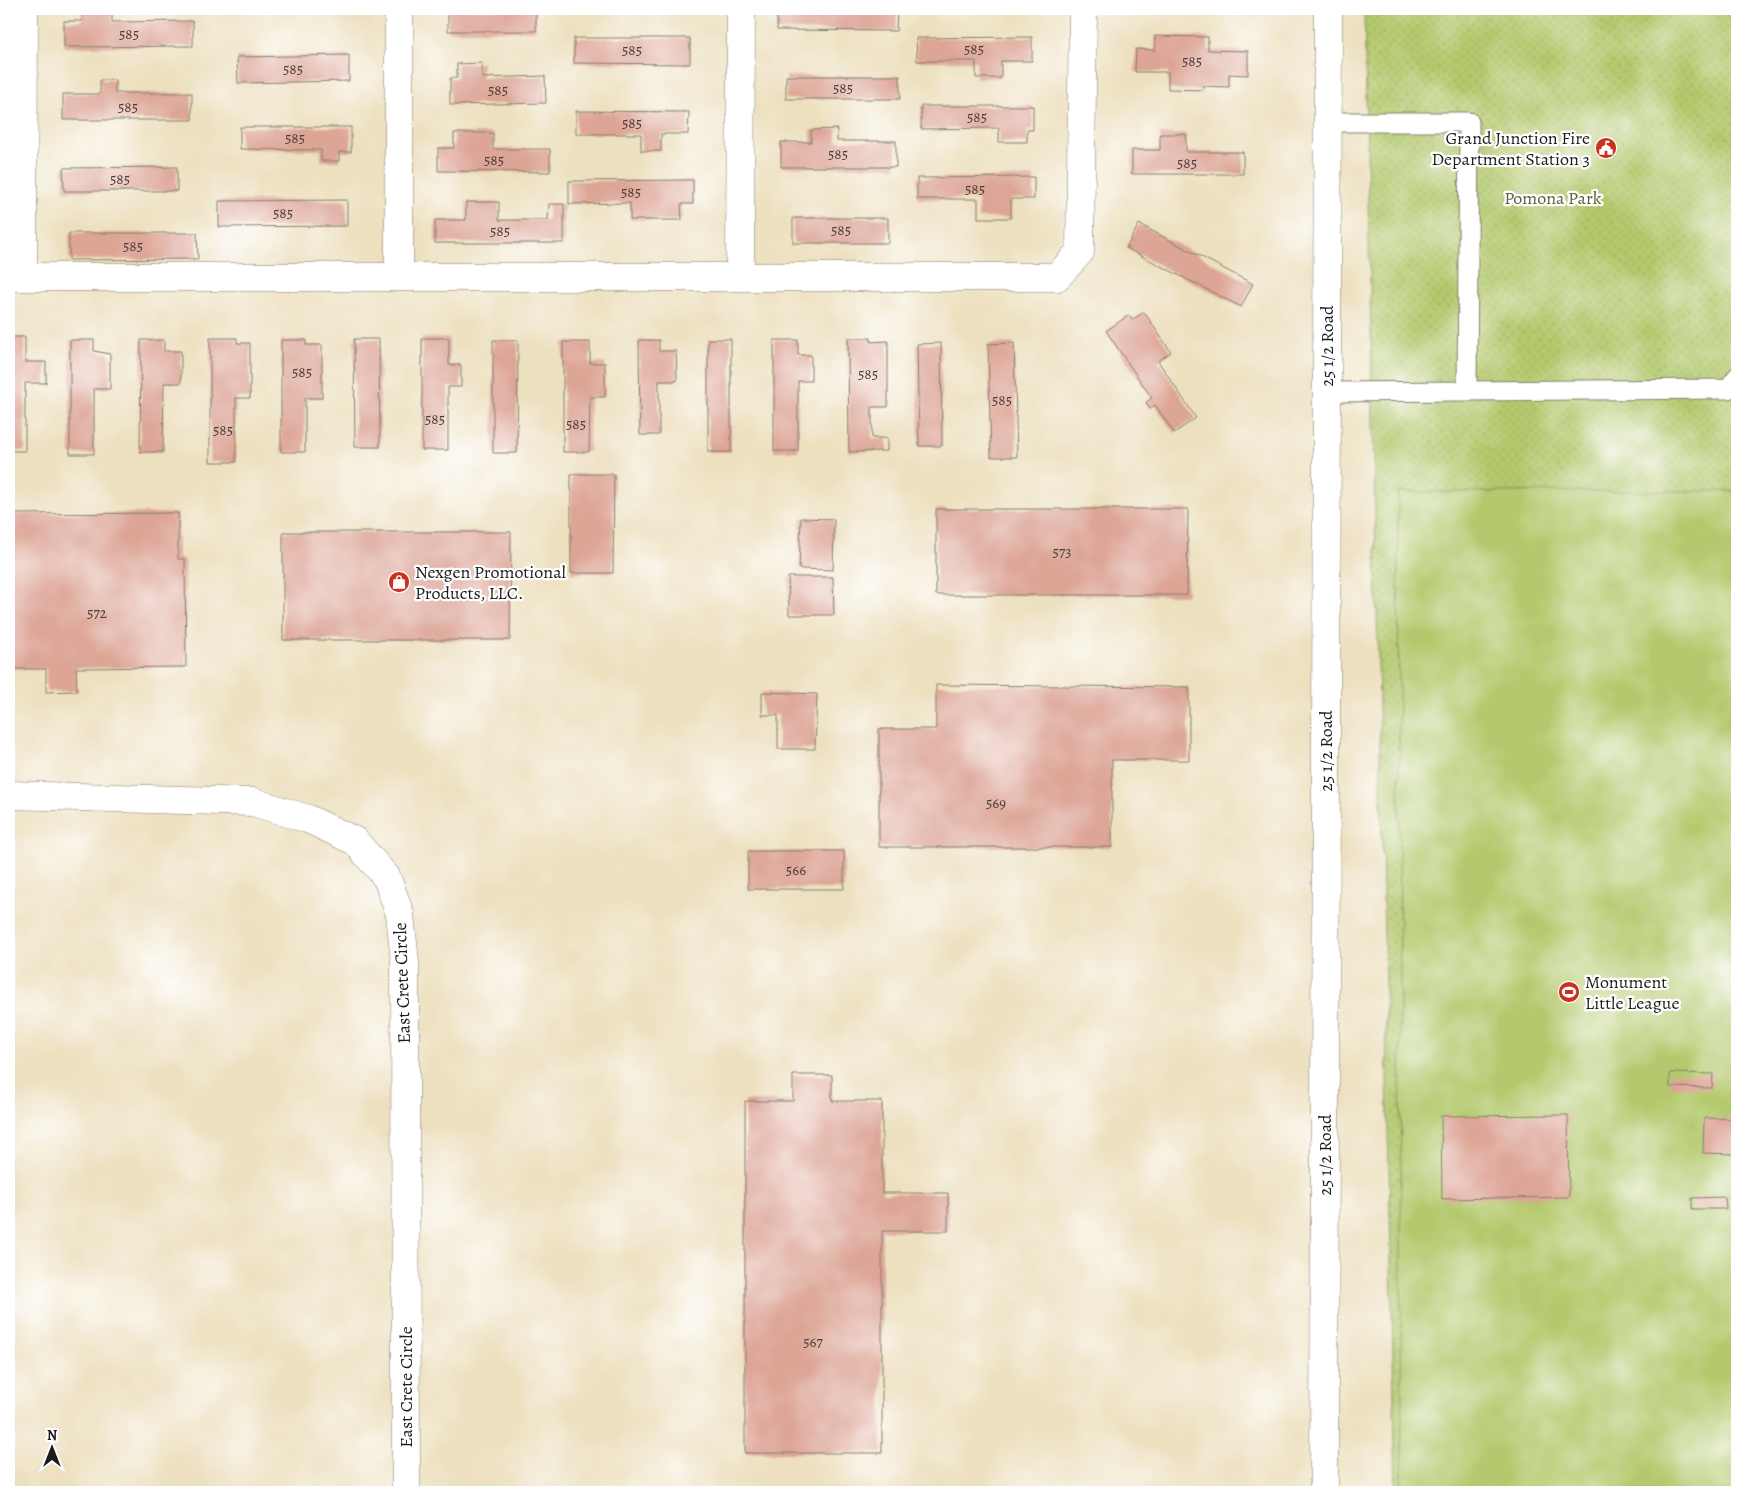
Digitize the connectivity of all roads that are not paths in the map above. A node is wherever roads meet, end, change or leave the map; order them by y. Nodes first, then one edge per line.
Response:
1 (24, 9) edge
2 (399, 9) edge
3 (740, 9) edge
4 (1083, 9) edge
5 (1328, 9) edge
6 (1327, 122) junction
7 (16, 278) edge
8 (399, 278) junction
9 (740, 278) junction
10 (1737, 376) edge
11 (1467, 391) junction
12 (1327, 392) junction
13 (9, 795) edge
14 (406, 1492) edge
15 (1324, 1492) edge

1 - 7 street
2 - 8 street
3 - 9 street
4 - 9 street
5 - 6 street, 25 1/2 Road
6 - 11 lane
6 - 12 street, 25 1/2 Road
7 - 8 street
8 - 9 street
10 - 11 lane
11 - 12 lane
12 - 15 street, 25 1/2 Road
13 - 14 street, East Crete Circle

